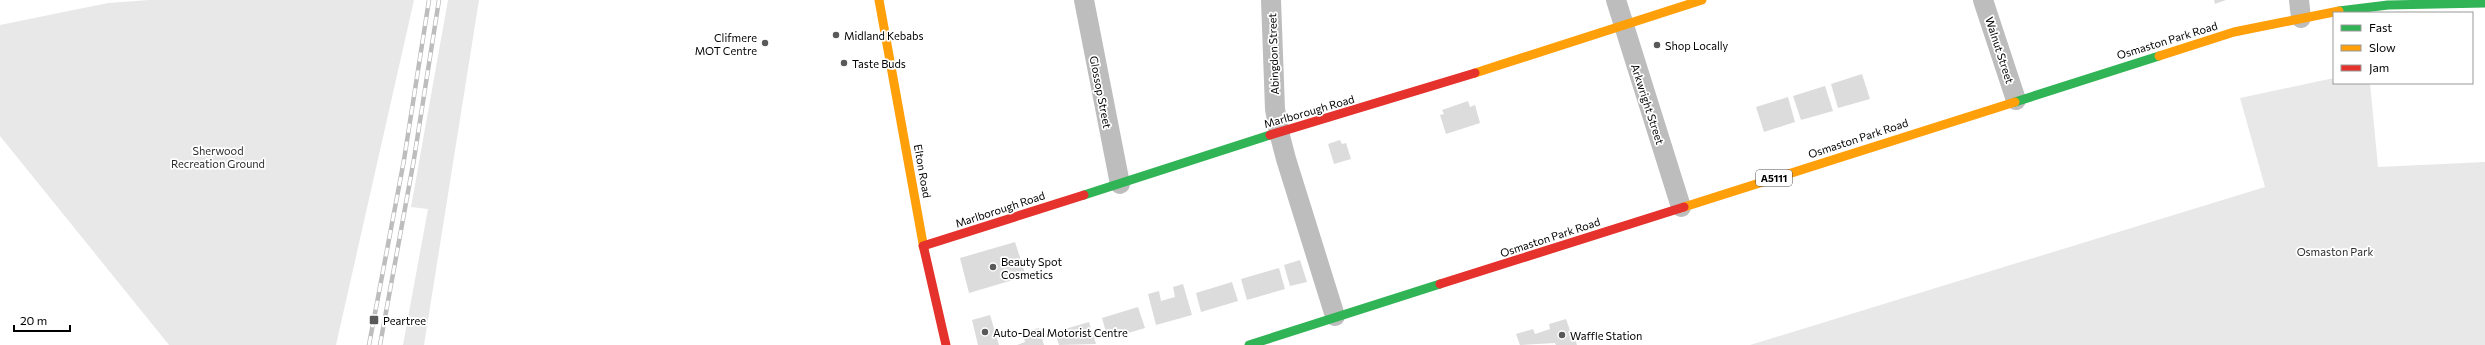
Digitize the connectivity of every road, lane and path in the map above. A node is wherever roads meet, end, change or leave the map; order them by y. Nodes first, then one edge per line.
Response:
1 (879, 0) edge
2 (1084, 0) edge
3 (1271, 0) edge
4 (1616, 0) edge
5 (1702, 0) edge
6 (1983, 0) edge
7 (2485, 3) edge
8 (2300, 9) edge
9 (1622, 24) junction
10 (2016, 100) junction
11 (1279, 132) junction
12 (1120, 184) junction
13 (1681, 207) junction
14 (923, 246) junction
15 (1335, 316) junction
16 (946, 345) edge
17 (1249, 345) edge

1 - 14 main road, Elton Road
2 - 12 street, Glossop Street
3 - 11 street, Abingdon Street
4 - 9 street, Arkwright Street
5 - 9 main road, Marlborough Road
6 - 10 street, Walnut Street
7 - 8 main road, Osmaston Park Road / A5111
8 - 10 main road, Osmaston Park Road / A5111
9 - 11 main road, Marlborough Road
9 - 13 street, Arkwright Street
10 - 13 main road, Osmaston Park Road / A5111
11 - 12 main road, Marlborough Road
11 - 15 street, Abingdon Street
12 - 14 main road, Marlborough Road
13 - 15 main road, Osmaston Park Road / A5111
14 - 16 main road, Elton Road
15 - 17 main road, Osmaston Park Road / A5111

